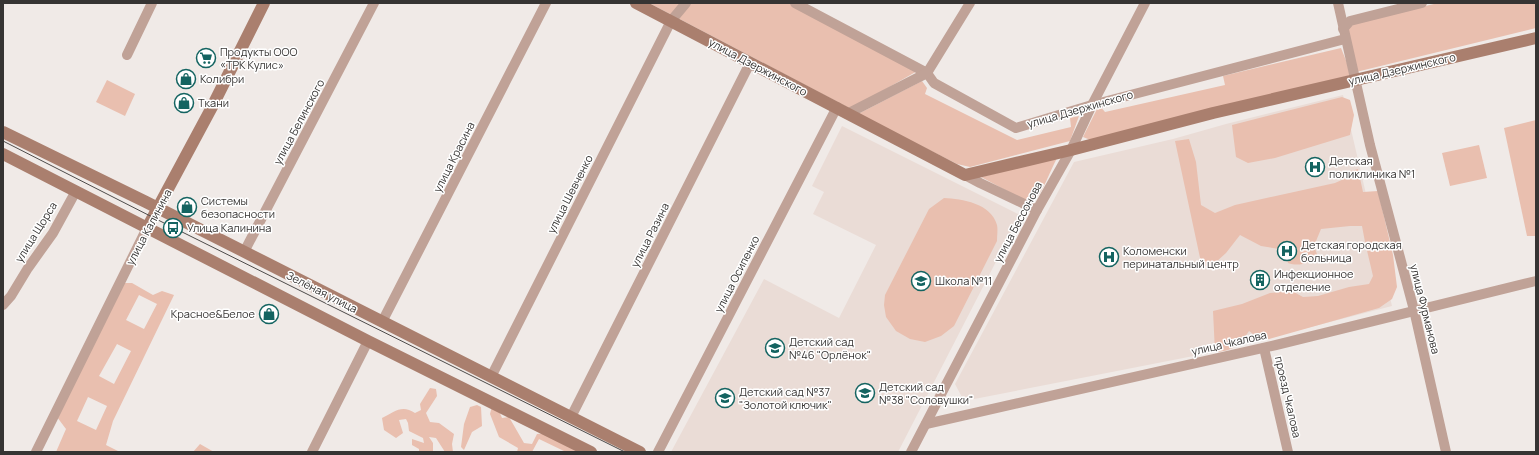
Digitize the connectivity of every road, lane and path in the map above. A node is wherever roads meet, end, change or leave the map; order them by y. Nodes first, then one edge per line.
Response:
1 (152, 3) edge
2 (264, 3) edge
3 (374, 3) edge
4 (546, 3) edge
5 (636, 3) edge
6 (686, 3) edge
7 (795, 3) edge
8 (970, 3) edge
9 (1145, 3) edge
10 (1338, 3) edge
11 (1422, 3) edge
12 (672, 21) junction
13 (1344, 34) junction
14 (1536, 38) edge
15 (127, 55) dead end
16 (750, 63) junction
17 (927, 73) junction
18 (1354, 80) junction
19 (1092, 105) junction
20 (842, 111) junction
21 (3, 132) edge
22 (1071, 150) junction
23 (3, 154) edge
24 (965, 175) junction
25 (76, 191) junction
26 (158, 208) junction
27 (1037, 210) junction
28 (147, 228) junction
29 (244, 252) junction
30 (1536, 281) edge
31 (3, 305) edge
32 (1414, 310) junction
33 (382, 322) junction
34 (368, 342) junction
35 (1264, 348) junction
36 (491, 377) junction
37 (571, 417) junction
38 (926, 424) junction
39 (36, 452) edge
40 (312, 452) edge
41 (591, 452) edge
42 (640, 452) edge
43 (658, 452) edge
44 (911, 452) edge
45 (1288, 452) edge
46 (1446, 452) edge

1 - 15 street
2 - 26 street, улица Калинина
3 - 29 street, улица Белинского
4 - 33 street, улица Красина
5 - 12 street, улица Дзержинского
6 - 12 street, улица Шевченко
7 - 17 street, улица Дзержинского
8 - 17 street
9 - 19 street, улица Бессонова
10 - 13 street, улица Фурманова
11 - 13 street, улица Дзержинского
12 - 16 street, улица Дзержинского
12 - 36 street, улица Шевченко
13 - 18 street, улица Фурманова
13 - 19 street, улица Дзержинского
14 - 18 street, улица Дзержинского
16 - 20 street, улица Дзержинского
16 - 37 street, улица Разина
17 - 19 street, улица Дзержинского
17 - 20 street
18 - 22 street, улица Дзержинского
18 - 32 street, улица Фурманова
19 - 22 street, улица Бессонова
20 - 24 street, улица Дзержинского
20 - 43 street, улица Осипенко
21 - 26 street, Зелёная улица
22 - 24 street, улица Дзержинского
22 - 27 street, улица Бессонова
23 - 25 street, Зелёная улица
24 - 27 street, улица Дзержинского
25 - 28 street, Зелёная улица
25 - 31 street, улица Щорса
26 - 28 street, улица Калинина
26 - 29 street, Зелёная улица
27 - 38 street, улица Бессонова
28 - 34 street, Зелёная улица
28 - 39 street, улица Калинина
29 - 33 street, Зелёная улица
30 - 32 street, улица Чкалова
32 - 35 street, улица Чкалова
32 - 46 street, улица Фурманова
33 - 36 street, Зелёная улица
34 - 40 street
34 - 41 street, Зелёная улица
35 - 38 street, улица Чкалова
35 - 45 street, проезд Чкалова
36 - 37 street, Зелёная улица
37 - 42 street, Зелёная улица
38 - 44 street, улица Бессонова

